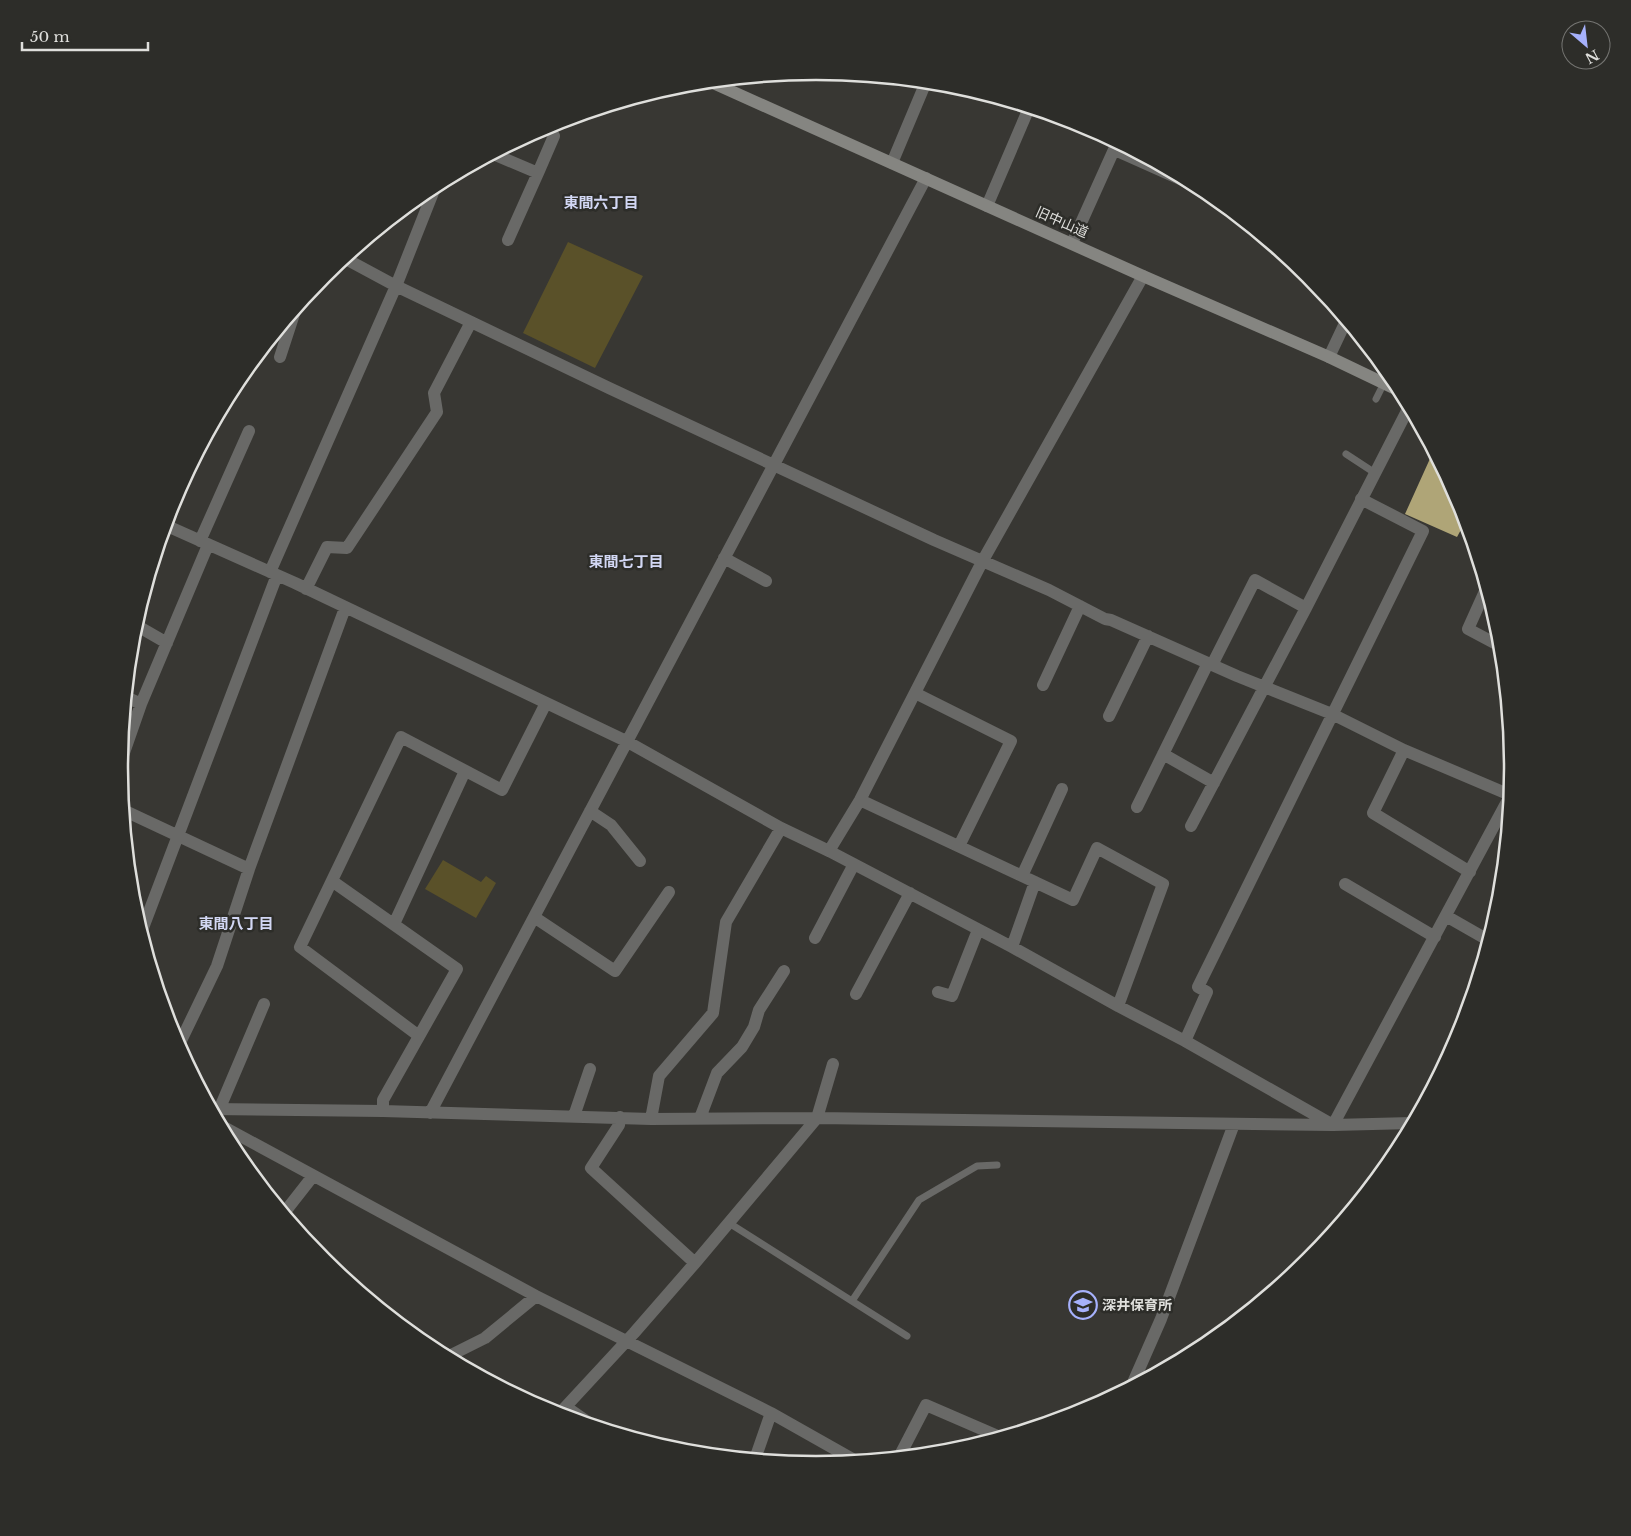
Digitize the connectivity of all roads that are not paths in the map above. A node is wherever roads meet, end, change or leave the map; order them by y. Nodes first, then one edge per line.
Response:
1 (722, 87) edge
2 (923, 89) edge
3 (1027, 114) edge
4 (554, 136) dead end
5 (1115, 149) edge
6 (500, 157) edge
7 (892, 162) junction
8 (538, 173) junction
9 (926, 178) junction
10 (431, 197) edge
11 (987, 206) junction
12 (508, 240) dead end
13 (1072, 243) junction
14 (351, 262) edge
15 (1143, 276) junction
16 (396, 286) junction
17 (471, 322) junction
18 (291, 323) edge
19 (1343, 327) edge
20 (280, 356) dead end
21 (1329, 358) junction
22 (1384, 383) joint
23 (1376, 399) dead end
24 (1404, 413) edge
25 (249, 431) dead end
26 (1346, 454) dead end
27 (774, 466) junction
28 (1375, 473) junction
29 (1361, 499) junction
30 (171, 528) edge
31 (204, 543) junction
32 (724, 558) junction
33 (982, 562) junction
34 (273, 574) junction
35 (766, 581) dead end
36 (306, 589) junction
37 (1482, 598) edge
38 (1080, 606) junction
39 (345, 608) junction
40 (1306, 608) junction
41 (142, 629) edge
42 (1148, 636) junction
43 (1491, 641) edge
44 (167, 643) junction
45 (1210, 664) junction
46 (1043, 685) dead end
47 (1265, 687) junction
48 (915, 693) junction
49 (131, 699) edge
50 (546, 703) junction
51 (141, 704) junction
52 (1332, 714) junction
53 (1109, 716) dead end
54 (129, 739) edge
55 (626, 741) junction
56 (1404, 750) junction
57 (1163, 754) junction
58 (465, 771) junction
59 (1214, 783) junction
60 (1062, 789) dead end
61 (1503, 792) edge
62 (860, 800) junction
63 (1138, 807) dead end
64 (1502, 810) edge
65 (590, 811) junction
66 (129, 813) edge
67 (1191, 826) dead end
68 (781, 828) junction
69 (178, 835) junction
70 (959, 846) junction
71 (829, 851) junction
72 (640, 861) dead end
73 (854, 864) junction
74 (249, 869) junction
75 (1470, 872) junction
76 (1022, 876) junction
77 (332, 880) junction
78 (1035, 882) junction
79 (1345, 884) dead end
80 (669, 892) dead end
81 (910, 894) junction
82 (1446, 916) junction
83 (534, 917) junction
84 (145, 921) edge
85 (394, 924) junction
86 (978, 930) junction
87 (1482, 937) edge
88 (815, 938) dead end
89 (1435, 938) junction
90 (1012, 947) junction
91 (784, 971) dead end
92 (938, 992) dead end
93 (856, 994) dead end
94 (264, 1004) dead end
95 (1118, 1006) junction
96 (419, 1036) junction
97 (183, 1037) edge
98 (1185, 1041) junction
99 (833, 1064) dead end
100 (590, 1069) dead end
101 (217, 1106) edge
102 (219, 1110) edge
103 (383, 1111) junction
104 (430, 1113) junction
105 (574, 1116) junction
106 (620, 1117) junction
107 (700, 1118) junction
108 (817, 1118) junction
109 (651, 1119) junction
110 (1234, 1124) junction
111 (1404, 1124) edge
112 (1333, 1125) junction
113 (232, 1132) edge
114 (997, 1165) dead end
115 (312, 1176) junction
116 (287, 1209) edge
117 (729, 1223) junction
118 (695, 1263) junction
119 (536, 1296) junction
120 (852, 1301) junction
121 (907, 1336) dead end
122 (627, 1341) junction
123 (454, 1353) edge
124 (1136, 1377) edge
125 (564, 1408) edge
126 (771, 1413) junction
127 (992, 1433) edge
128 (902, 1450) edge
129 (757, 1453) edge
130 (846, 1455) edge

1 - 7 main road, 旧中山道
2 - 7 street
3 - 11 street
4 - 8 street
5 - 13 street
6 - 8 street
7 - 9 main road, 旧中山道
8 - 12 street
9 - 11 main road, 旧中山道
9 - 27 street
10 - 16 street
11 - 13 main road, 旧中山道
13 - 15 main road, 旧中山道
14 - 16 street
15 - 21 main road, 旧中山道
15 - 33 street
16 - 17 street
16 - 34 street
17 - 27 street
17 - 36 street
18 - 20 street
19 - 21 street
21 - 22 main road, 旧中山道
22 - 23 lane
24 - 28 street
25 - 31 street
26 - 28 lane
27 - 32 street
27 - 33 street
28 - 29 street
29 - 40 street
29 - 52 street
30 - 31 street
31 - 34 street
31 - 44 street
32 - 35 street
32 - 55 street
33 - 38 street
33 - 48 street
34 - 36 street
34 - 69 street
36 - 39 street
37 - 43 street
38 - 42 street
38 - 46 street
39 - 50 street
39 - 74 street
40 - 45 street
40 - 47 street
41 - 44 street
42 - 45 street
42 - 53 street
44 - 51 street
45 - 47 street
45 - 57 street
47 - 52 street
47 - 59 street
48 - 62 street
48 - 70 street
49 - 51 street
50 - 55 street
50 - 58 street
51 - 54 street
52 - 56 street
52 - 98 street
55 - 65 street
55 - 68 street
56 - 61 street
56 - 75 street
57 - 59 street
57 - 63 street
58 - 77 street
58 - 85 street
59 - 67 street
60 - 76 street
62 - 70 street
62 - 71 street
64 - 75 street
65 - 72 street
65 - 83 street
66 - 69 street
68 - 71 street
68 - 109 street
69 - 74 street
69 - 84 street
70 - 76 street
71 - 73 street
73 - 81 street
73 - 88 street
74 - 97 street
75 - 82 street
76 - 78 street
77 - 85 street
77 - 96 street
78 - 90 street
78 - 95 street
79 - 89 street
80 - 83 street
81 - 86 street
81 - 93 street
82 - 87 street
82 - 89 street
83 - 104 street
85 - 96 street
86 - 90 street
86 - 92 street
89 - 112 street
90 - 95 street
91 - 107 street
94 - 101 street
95 - 98 street
96 - 103 street
98 - 112 street
99 - 108 street
100 - 105 street
102 - 103 street
103 - 104 street
104 - 105 street
105 - 106 street
106 - 109 street
106 - 118 street
107 - 108 street
107 - 109 street
108 - 110 street
108 - 117 street
110 - 112 street
110 - 124 street
111 - 112 street
113 - 115 street
114 - 120 lane
115 - 116 street
115 - 119 street
117 - 118 street
117 - 120 lane
118 - 122 street
119 - 122 street
119 - 123 street
120 - 121 lane
122 - 125 street
122 - 126 street
126 - 129 street
126 - 130 street
127 - 128 street

